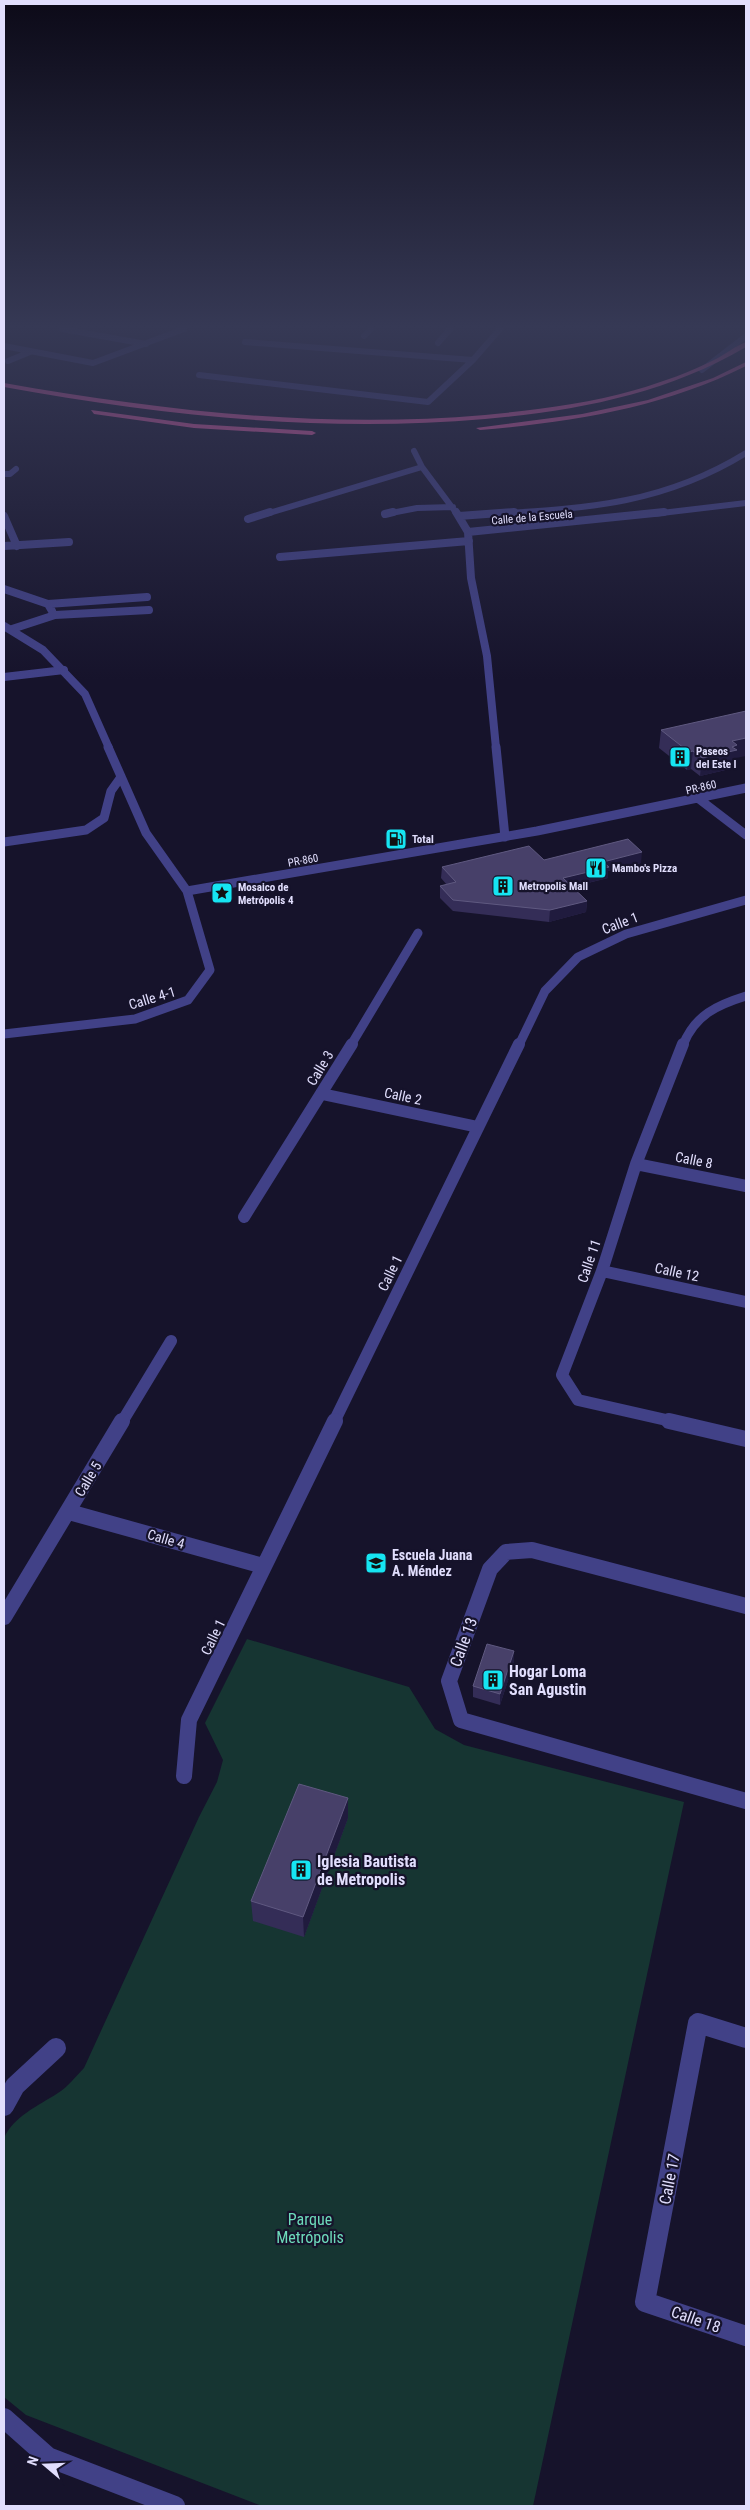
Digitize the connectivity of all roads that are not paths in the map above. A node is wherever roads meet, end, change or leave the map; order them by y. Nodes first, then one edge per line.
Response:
1 (414, 450) dead end
2 (746, 453) edge
3 (422, 467) junction
4 (16, 469) dead end
5 (4, 474) edge
6 (746, 503) edge
7 (453, 507) junction
8 (385, 514) dead end
9 (4, 516) edge
10 (459, 516) junction
11 (248, 519) dead end
12 (469, 536) junction
13 (69, 542) dead end
14 (4, 546) edge
15 (17, 546) junction
16 (280, 557) dead end
17 (4, 589) edge
18 (147, 597) dead end
19 (48, 604) junction
20 (149, 610) dead end
21 (55, 615) junction
22 (8, 628) edge
23 (64, 670) junction
24 (4, 677) edge
25 (121, 777) junction
26 (746, 788) edge
27 (699, 799) junction
28 (746, 835) edge
29 (504, 837) junction
30 (4, 842) edge
31 (187, 891) junction
32 (746, 900) edge
33 (418, 933) dead end
34 (746, 996) edge
35 (4, 1034) edge
36 (322, 1094) junction
37 (478, 1127) junction
38 (636, 1164) junction
39 (746, 1186) edge
40 (244, 1217) dead end
41 (602, 1272) junction
42 (746, 1302) edge
43 (171, 1341) dead end
44 (746, 1439) edge
45 (68, 1512) junction
46 (263, 1566) junction
47 (746, 1606) edge
48 (4, 1617) edge
49 (184, 1776) dead end
50 (746, 1800) edge
51 (746, 2038) edge
52 (56, 2048) dead end
53 (4, 2106) edge
54 (645, 2302) joint
55 (746, 2336) edge
56 (4, 2418) edge
57 (175, 2506) edge

1 - 3 street
2 - 10 street
3 - 7 street
3 - 11 street
4 - 5 street
6 - 12 street, Calle de la Escuela
7 - 8 street
7 - 10 street
9 - 15 street
10 - 12 street
12 - 16 street, Calle de la Escuela
12 - 29 street
13 - 15 street
14 - 15 street
17 - 19 street
18 - 19 street
19 - 21 street
20 - 21 street
21 - 22 street
22 - 23 street
23 - 24 street
23 - 25 street
25 - 30 street
25 - 31 street
26 - 27 street, PR-860 / PR-860
27 - 28 street
27 - 29 street, PR-860 / PR-860
29 - 31 street, PR-860 / PR-860
31 - 35 street, Calle 4-1
32 - 37 street, Calle 1
33 - 36 street, Calle 3
34 - 38 street, Calle 11
36 - 37 street, Calle 2
36 - 40 street, Calle 3
37 - 46 street, Calle 1
38 - 39 street, Calle 8
38 - 41 street, Calle 11
41 - 42 street, Calle 12
41 - 44 street, Calle 11
43 - 45 street, Calle 5
45 - 46 street, Calle 4
45 - 48 street, Calle 5
46 - 49 street, Calle 1
47 - 50 street, Calle 13
51 - 54 street, Calle 17
52 - 53 street
54 - 55 street, Calle 18
56 - 57 street

